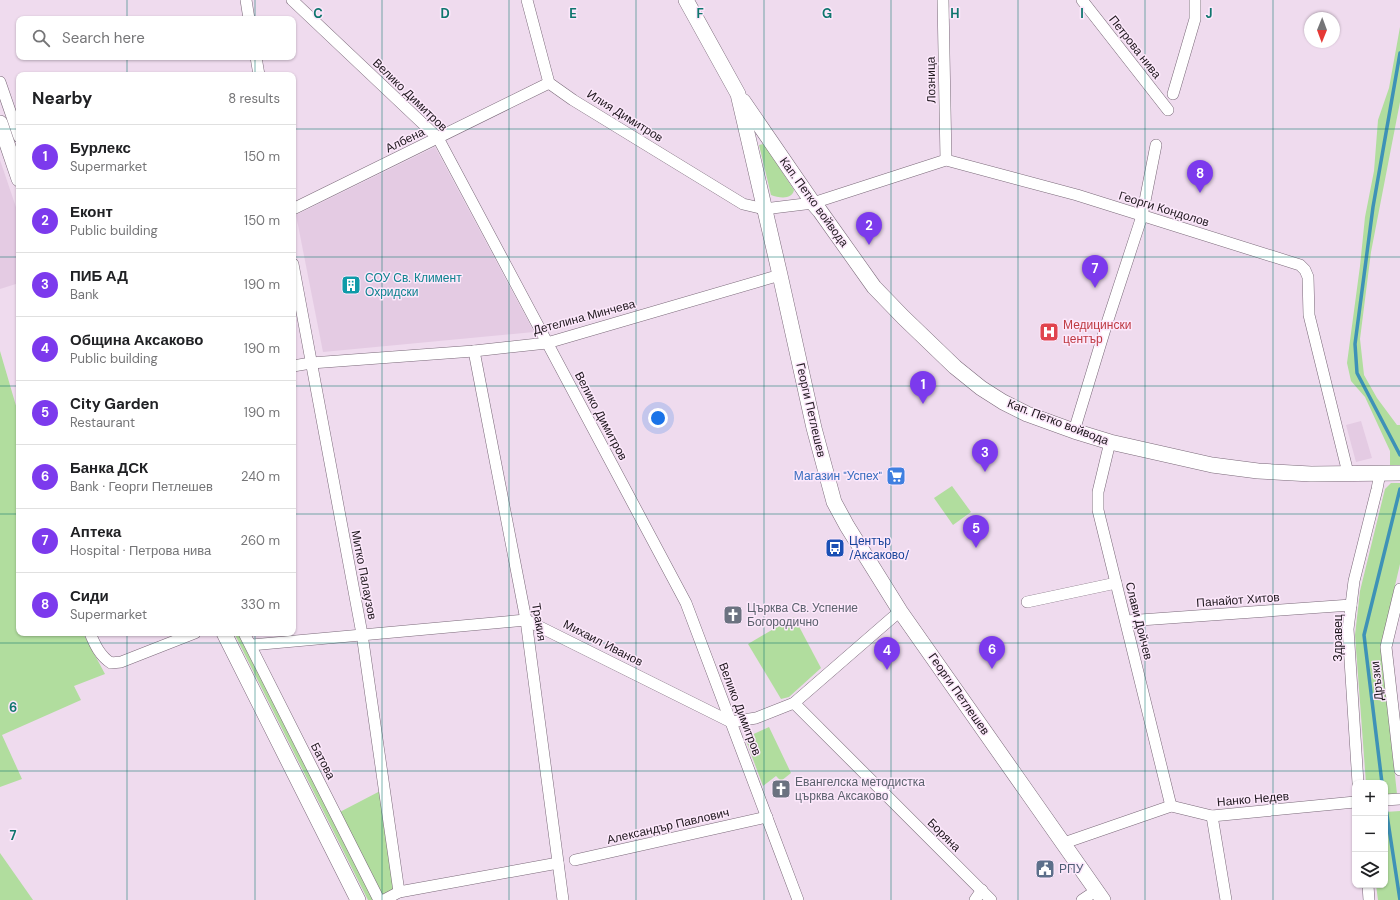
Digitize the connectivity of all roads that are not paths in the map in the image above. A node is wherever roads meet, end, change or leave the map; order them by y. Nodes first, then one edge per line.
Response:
1 (246, 0) edge
2 (292, 0) edge
3 (527, 0) edge
4 (686, 0) edge
5 (943, 0) edge
6 (1082, 0) edge
7 (1195, 0) edge
8 (249, 16) edge
9 (256, 60) edge
10 (258, 72) edge
11 (0, 82) edge
12 (550, 83) junction
13 (738, 94) junction
14 (1173, 94) dead end
15 (1168, 110) dead end
16 (0, 123) edge
17 (16, 125) edge
18 (438, 138) junction
19 (1156, 145) dead end
20 (946, 160) junction
21 (16, 170) edge
22 (813, 203) junction
23 (296, 208) edge
24 (764, 209) junction
25 (1142, 216) junction
26 (780, 275) junction
27 (296, 280) edge
28 (547, 343) junction
29 (474, 351) junction
30 (311, 363) junction
31 (296, 366) edge
32 (1074, 431) junction
33 (1110, 442) junction
34 (1348, 473) junction
35 (1380, 473) junction
36 (1400, 473) edge
37 (1116, 583) junction
38 (1400, 589) edge
39 (1027, 602) dead end
40 (1351, 605) junction
41 (900, 611) junction
42 (526, 620) junction
43 (1126, 621) junction
44 (362, 634) junction
45 (91, 636) edge
46 (187, 636) edge
47 (226, 636) edge
48 (246, 636) edge
49 (251, 645) junction
50 (794, 703) junction
51 (732, 722) junction
52 (1400, 770) edge
53 (1358, 780) edge
54 (1400, 799) edge
55 (1388, 800) edge
56 (1352, 802) edge
57 (1171, 806) junction
58 (1212, 816) junction
59 (767, 817) junction
60 (1064, 843) junction
61 (575, 860) dead end
62 (558, 863) junction
63 (1368, 888) edge
64 (982, 890) junction
65 (399, 892) junction
66 (1100, 895) edge
67 (358, 900) edge
68 (379, 900) edge
69 (384, 900) edge
70 (563, 900) edge
71 (798, 900) edge
72 (975, 900) edge
73 (991, 900) edge
74 (1082, 900) edge
75 (1226, 900) edge
76 (1369, 900) edge

1 - 8 street
2 - 18 street, Велико Димитров
3 - 12 street
4 - 13 main road, Георги Петлешев
5 - 20 street, Лозница
6 - 15 street, Петрова нива
7 - 14 street
9 - 10 street
11 - 17 street
12 - 18 street, Албена
12 - 24 street, Илия Димитров
13 - 22 main road, Кап. Петко войвода
13 - 24 main road, Георги Петлешев
16 - 21 main road
18 - 23 street, Албена
18 - 28 street, Велико Димитров
19 - 25 street
20 - 22 street
20 - 25 street, Георги Кондолов
22 - 24 street
22 - 32 main road, Кап. Петко войвода
24 - 26 main road, Георги Петлешев
25 - 32 street
25 - 34 street, Георги Кондолов
26 - 28 street, Детелина Минчева
26 - 41 main road, Георги Петлешев
27 - 30 street, Митко Палаузов
28 - 29 street, Детелина Минчева
28 - 51 street, Велико Димитров
29 - 30 street, Детелина Минчева
29 - 42 street, Тракия
30 - 31 street, Детелина Минчева
30 - 44 street, Митко Палаузов
32 - 33 main road, Кап. Петко войвода
33 - 34 main road, Кап. Петко войвода
33 - 37 street, Слави Дойчев
34 - 35 main road, Кап. Петко войвода
35 - 36 main road, Кап. Петко войвода
35 - 40 street, Здравец
37 - 39 street
37 - 43 street, Слави Дойчев
38 - 52 street, Дръзки
40 - 43 street, Панайот Хитов
40 - 53 street, Здравец
41 - 50 street
41 - 60 main road, Георги Петлешев
42 - 44 street
42 - 51 street, Михаил Иванов
42 - 62 street, Тракия
43 - 57 street, Слави Дойчев
44 - 49 street
44 - 65 street, Митко Палаузов
45 - 46 street
47 - 67 main road
48 - 49 street, Батова
49 - 68 street, Батова
50 - 51 street
50 - 64 street, Боряна
51 - 59 street, Велико Димитров
54 - 55 street
56 - 58 street, Нанко Недев
57 - 58 street, Нанко Недев
57 - 60 street
58 - 75 street
59 - 61 street, Александър Павлович
59 - 71 street, Велико Димитров
60 - 66 main road, Георги Петлешев
62 - 65 street
62 - 70 street, Тракия
63 - 76 street
64 - 72 street
64 - 73 street, Боряна
65 - 69 street
66 - 74 street

